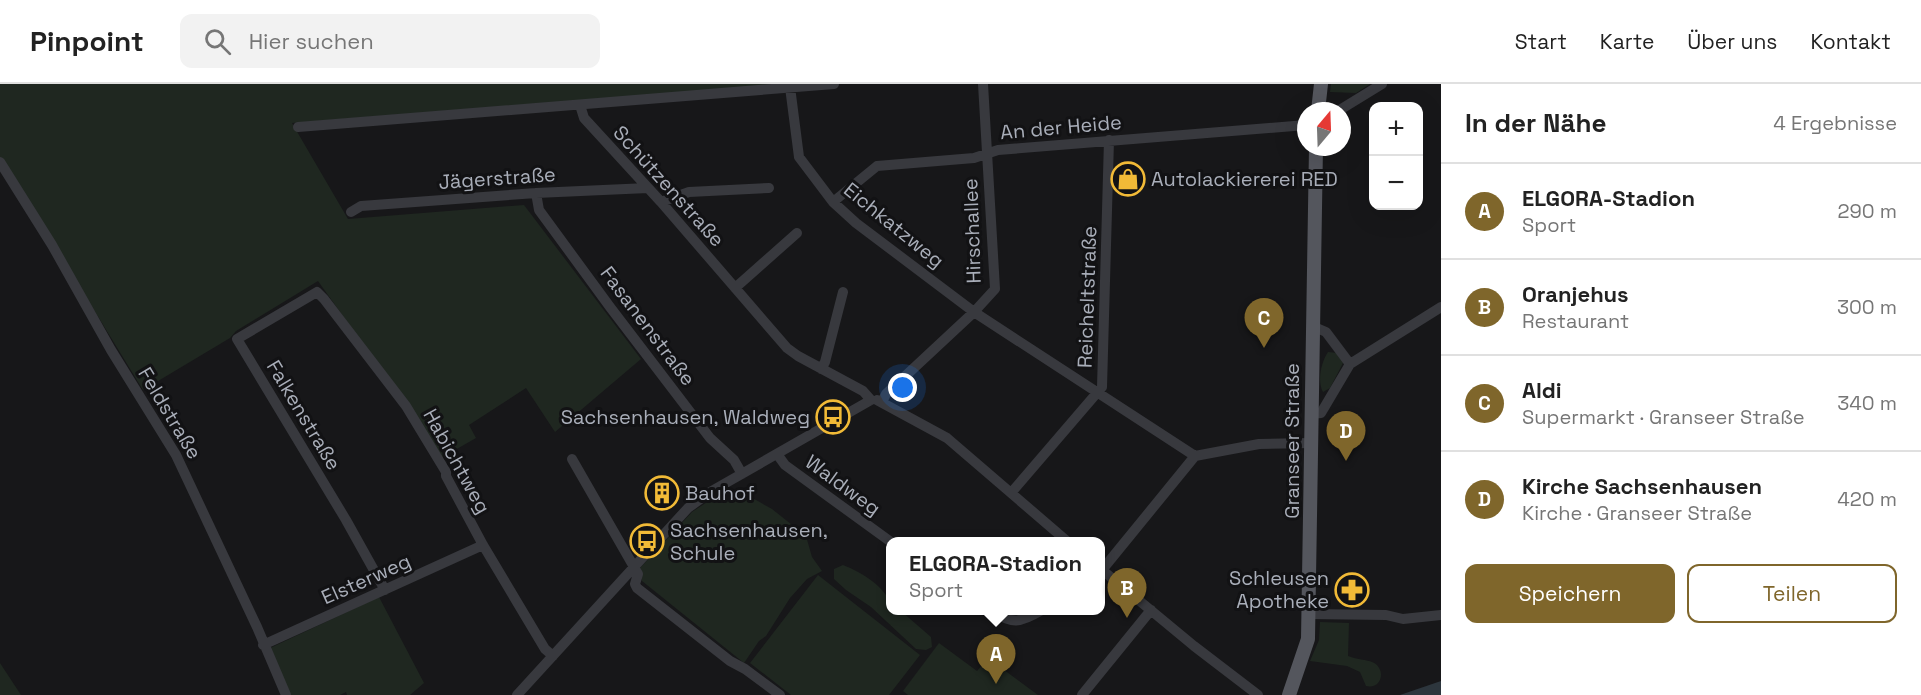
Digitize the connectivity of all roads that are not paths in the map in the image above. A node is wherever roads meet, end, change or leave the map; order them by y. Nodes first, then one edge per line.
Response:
1 (834, 84) edge
2 (983, 84) edge
3 (1321, 84) edge
4 (1382, 84) edge
5 (790, 87) junction
6 (1319, 102) edge
7 (1351, 103) edge
8 (580, 105) junction
9 (1297, 126) edge
10 (298, 128) dead end
11 (1109, 140) junction
12 (986, 154) junction
13 (1316, 156) edge
14 (0, 162) edge
15 (648, 188) junction
16 (769, 188) dead end
17 (536, 193) junction
18 (661, 202) junction
19 (833, 202) junction
20 (351, 212) dead end
21 (797, 233) dead end
22 (735, 288) junction
23 (317, 292) joint
24 (843, 292) dead end
25 (1441, 306) edge
26 (974, 312) junction
27 (1312, 326) junction
28 (1350, 364) junction
29 (821, 369) junction
30 (1097, 393) junction
31 (876, 401) junction
32 (1311, 414) junction
33 (1311, 443) junction
34 (777, 454) junction
35 (1194, 456) junction
36 (572, 459) dead end
37 (742, 474) junction
38 (1011, 493) junction
39 (1062, 537) edge
40 (886, 538) edge
41 (483, 545) junction
42 (1105, 565) edge
43 (634, 566) junction
44 (1105, 573) edge
45 (385, 590) junction
46 (1151, 610) junction
47 (1309, 614) junction
48 (998, 615) edge
49 (1033, 615) edge
50 (1441, 615) edge
51 (263, 645) junction
52 (553, 656) junction
53 (286, 695) edge
54 (517, 695) edge
55 (780, 695) edge
56 (1082, 695) edge
57 (1258, 695) edge
58 (1289, 695) edge

1 - 5 street
2 - 12 street, Hirschallee
3 - 6 main road
4 - 7 street
5 - 8 street
5 - 19 street, Eichkatzweg
8 - 10 street
8 - 15 street, Schützenstraße
9 - 11 street, An der Heide
11 - 12 street, An der Heide
11 - 30 street, Reicheltstraße
12 - 19 street, An der Heide
12 - 26 street, Hirschallee
13 - 27 main road, Granseer Straße
14 - 51 street, Feldstraße
15 - 17 street, Jägerstraße
15 - 18 street, Schützenstraße
16 - 18 street
17 - 20 street, Jägerstraße
17 - 37 street, Fasanenstraße
18 - 22 street, Schützenstraße
19 - 26 street, Eichkatzweg
21 - 22 street
22 - 29 street, Schützenstraße
23 - 41 street, Habichtweg
23 - 45 street, Falkenstraße
24 - 29 street
25 - 28 street
26 - 30 street, Eichkatzweg
26 - 31 street, Hirschallee
27 - 28 street
27 - 32 main road, Granseer Straße
28 - 32 street
29 - 31 street, Schützenstraße
30 - 35 street, Eichkatzweg
30 - 38 street, Reicheltstraße
31 - 34 street, Hirschallee
31 - 38 street, Schützenstraße
32 - 33 main road, Granseer Straße
33 - 35 street
33 - 47 main road, Granseer Straße
34 - 37 street, Hirschallee
34 - 40 street, Waldweg
35 - 42 street
36 - 43 street
37 - 43 street, Hirschallee
38 - 39 street, Schützenstraße
41 - 45 street, Elsterweg
41 - 52 street, Habichtweg
43 - 52 street, Hirschallee
43 - 55 street
44 - 46 street
45 - 51 street, Elsterweg
46 - 56 street
46 - 57 street
47 - 50 street
47 - 58 main road, Granseer Straße
48 - 49 street
51 - 53 street, Feldstraße
52 - 54 street, Hirschallee

